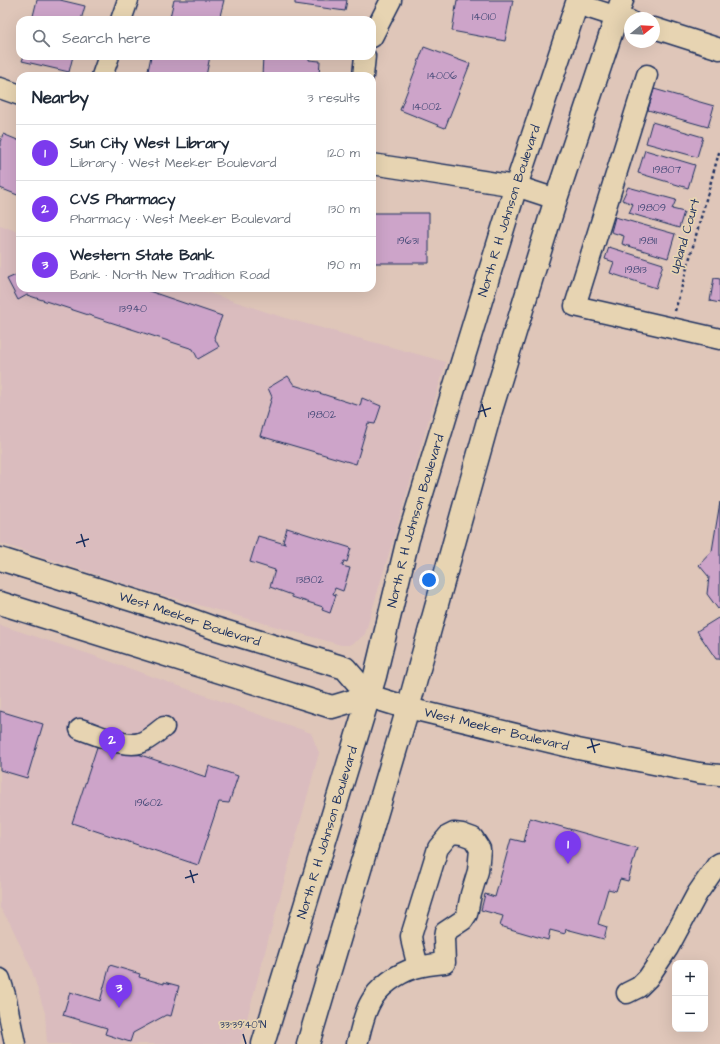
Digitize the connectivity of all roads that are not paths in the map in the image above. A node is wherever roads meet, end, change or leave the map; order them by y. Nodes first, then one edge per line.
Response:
1 (128, 0) edge
2 (391, 0) edge
3 (578, 2) edge
4 (623, 12) edge
5 (122, 16) edge
6 (376, 29) edge
7 (660, 30) edge
8 (720, 49) edge
9 (108, 60) edge
10 (364, 60) edge
11 (103, 72) edge
12 (363, 72) edge
13 (647, 75) dead end
14 (0, 88) edge
15 (16, 94) edge
16 (376, 165) edge
17 (516, 186) junction
18 (556, 199) junction
19 (720, 339) edge
20 (0, 559) edge
21 (0, 603) edge
22 (369, 696) junction
23 (408, 708) junction
24 (164, 727) dead end
25 (80, 729) dead end
26 (720, 775) edge
27 (720, 863) edge
28 (418, 967) junction
29 (0, 979) edge
30 (627, 993) dead end
31 (15, 1044) edge
32 (263, 1044) edge
33 (308, 1044) edge
34 (357, 1044) edge

1 - 5 street
2 - 6 street
3 - 4 street
3 - 17 main road, North R H Johnson Boulevard
4 - 18 main road
7 - 8 street
9 - 11 street
10 - 12 street
13 - 19 street
14 - 15 street
16 - 17 street
17 - 18 street
17 - 22 main road, North R H Johnson Boulevard
18 - 23 main road
20 - 22 main road, West Meeker Boulevard
21 - 22 main road
22 - 23 main road, West Meeker Boulevard
22 - 32 main road, North R H Johnson Boulevard
23 - 26 street, West Meeker Boulevard
23 - 33 main road
24 - 25 street
27 - 30 street
28 - 28 street
28 - 34 street
29 - 31 street

